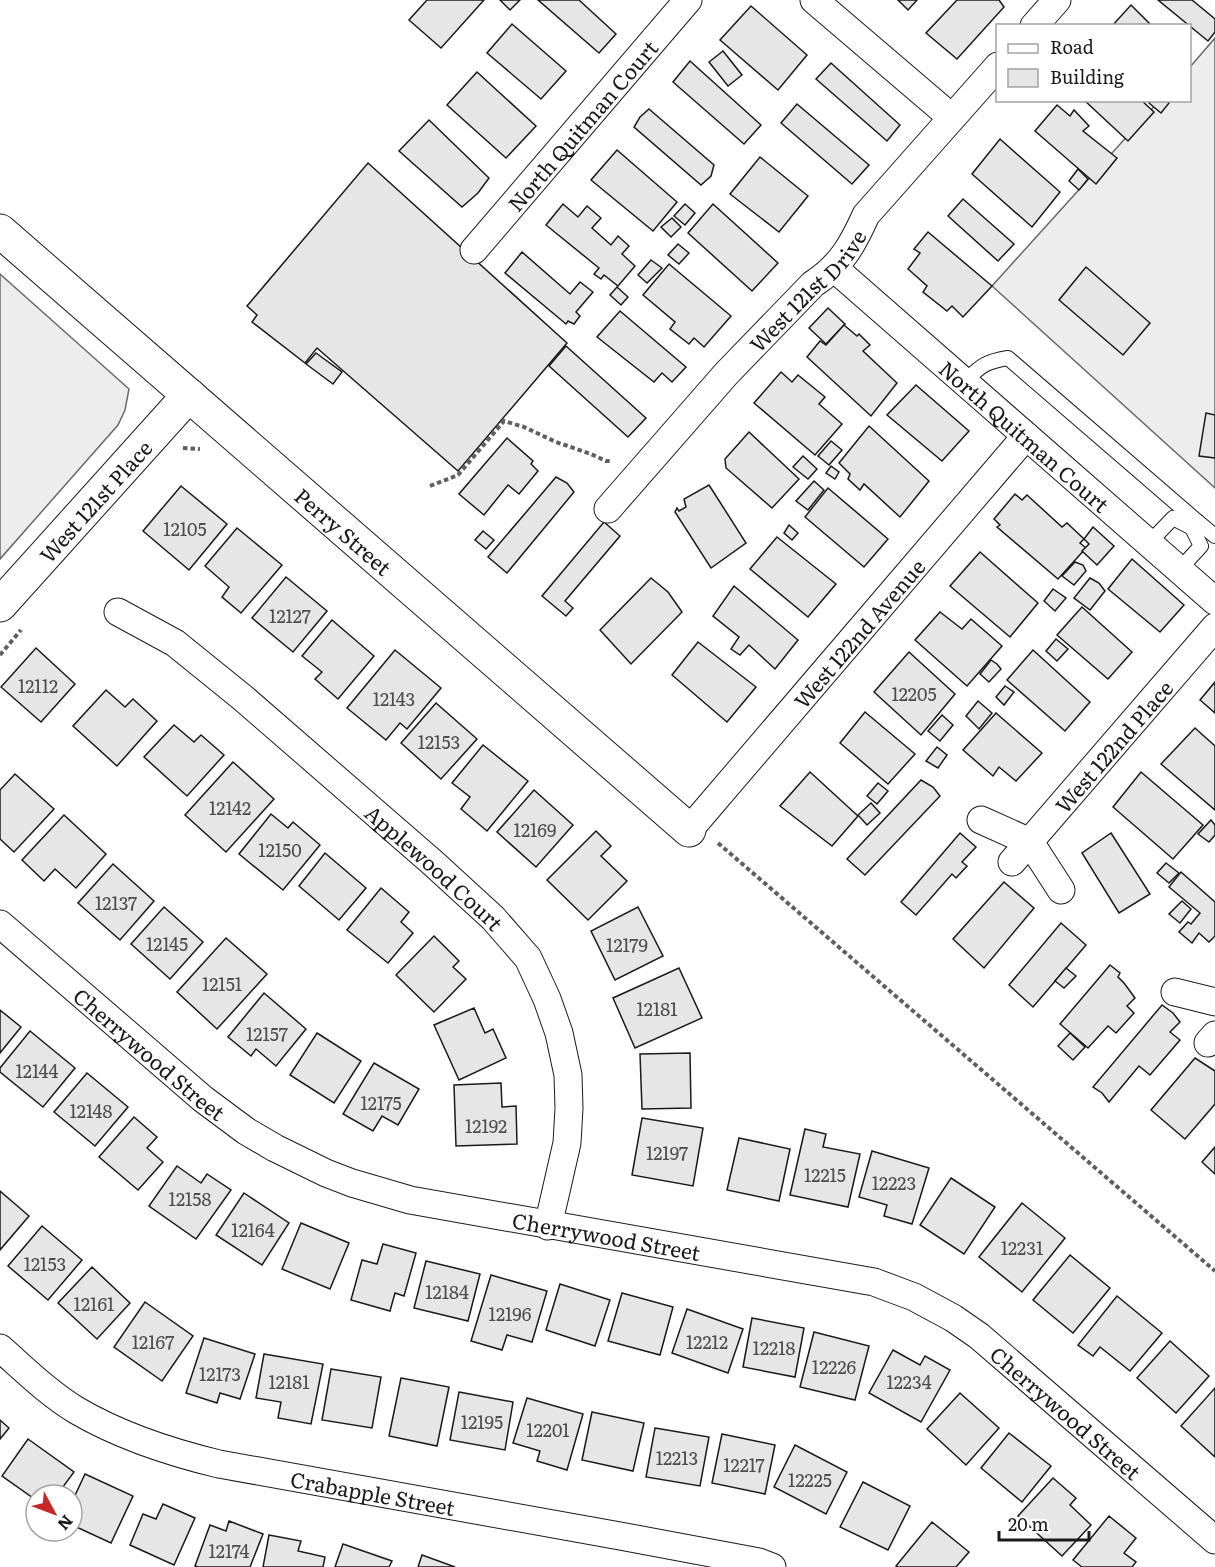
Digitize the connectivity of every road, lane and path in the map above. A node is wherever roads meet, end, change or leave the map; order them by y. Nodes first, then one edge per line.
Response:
1 (688, 0) edge
2 (814, 0) edge
3 (1057, 0) edge
4 (1036, 24) edge
5 (996, 68) edge
6 (951, 117) junction
7 (0, 231) edge
8 (474, 250) dead end
9 (834, 268) junction
10 (964, 382) junction
11 (189, 395) junction
12 (231, 431) junction
13 (1026, 436) junction
14 (181, 448) dead end
15 (614, 461) dead end
16 (430, 486) dead end
17 (608, 509) dead end
18 (1195, 525) junction
19 (1215, 536) edge
20 (1149, 543) junction
21 (1179, 570) junction
22 (1215, 601) edge
23 (0, 605) edge
24 (118, 612) dead end
25 (1215, 627) edge
26 (22, 629) dead end
27 (0, 655) edge
28 (981, 820) dead end
29 (703, 836) junction
30 (1030, 842) junction
31 (1012, 862) dead end
32 (1061, 891) dead end
33 (0, 924) edge
34 (1175, 992) dead end
35 (1215, 1002) edge
36 (548, 1226) junction
37 (1215, 1272) edge
38 (0, 1348) edge
39 (1215, 1540) edge
40 (772, 1567) edge

1 - 8 street, North Quitman Court
2 - 6 street
3 - 4 street
5 - 6 street, West 121st Drive
6 - 9 street, West 121st Drive
7 - 11 street, Perry Street
9 - 10 street, North Quitman Court
9 - 17 street, West 121st Drive
10 - 13 street, North Quitman Court
10 - 18 lane
11 - 12 street, Perry Street
11 - 23 street, West 121st Place
12 - 14 path
12 - 29 street, Perry Street
13 - 20 street, North Quitman Court
13 - 29 street, West 122nd Avenue
15 - 16 path
18 - 19 lane
18 - 20 lane
18 - 21 lane
20 - 21 street, North Quitman Court
21 - 22 street, North Quitman Court
24 - 36 street, Applewood Court
25 - 30 street, West 122nd Place
26 - 27 path
28 - 30 street
29 - 37 path
30 - 31 street, West 122nd Place
30 - 32 street
33 - 36 street, Cherrywood Street
34 - 35 street
36 - 39 street, Cherrywood Street
38 - 40 street, Crabapple Street

